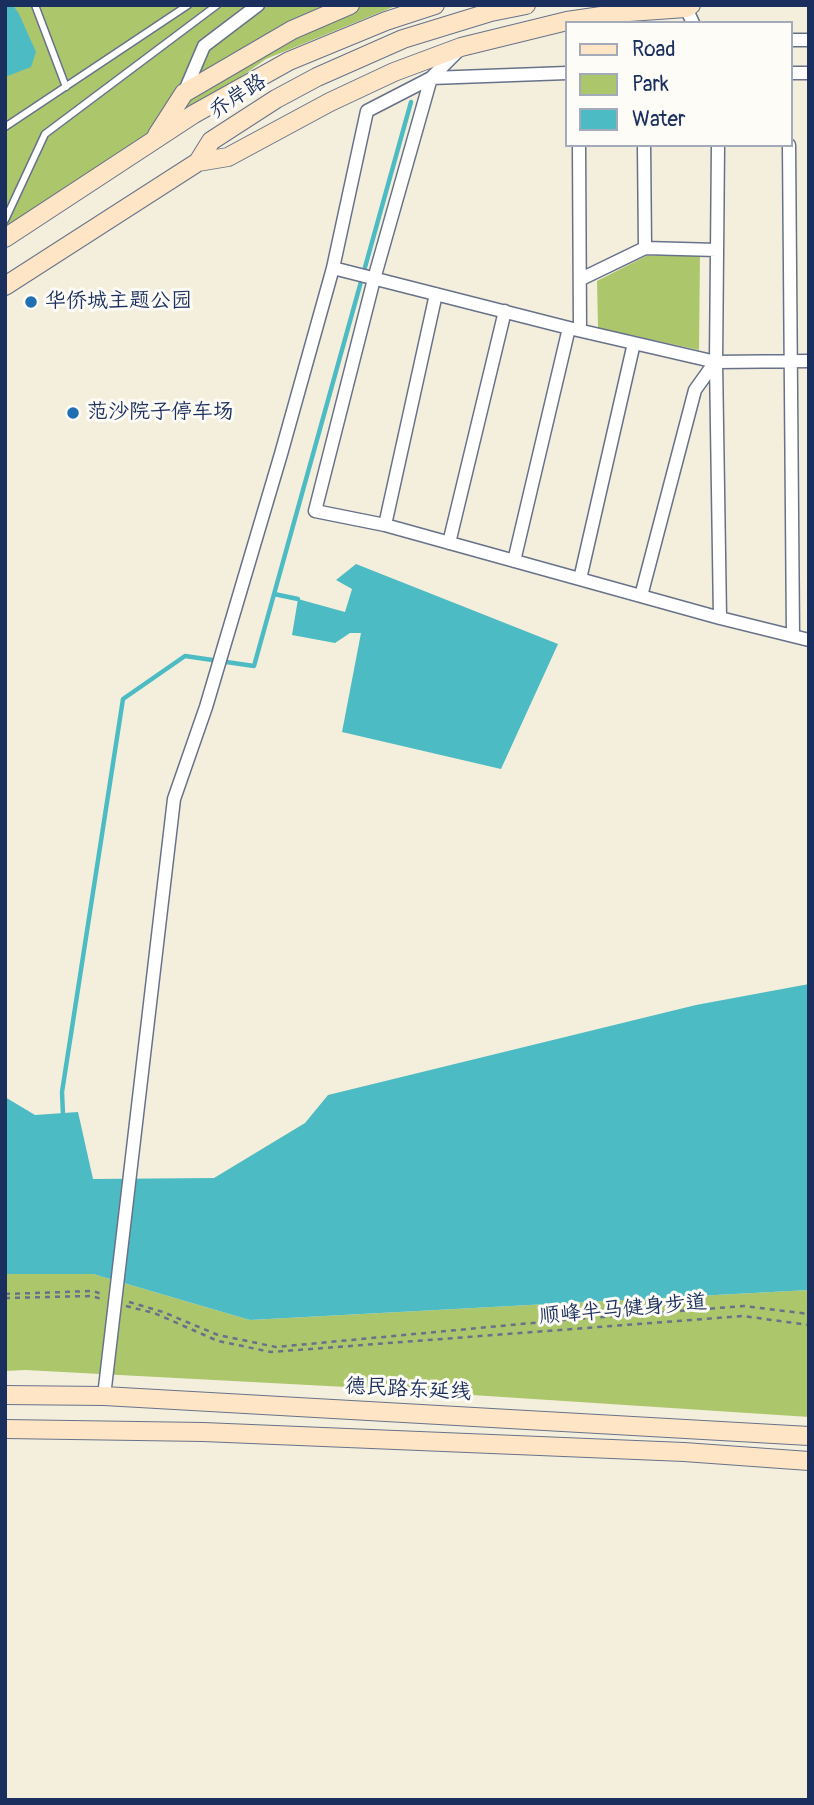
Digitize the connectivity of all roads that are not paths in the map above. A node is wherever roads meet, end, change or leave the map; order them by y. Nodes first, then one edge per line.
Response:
1 (35, 5) edge
2 (188, 5) edge
3 (217, 5) edge
4 (258, 5) edge
5 (350, 5) edge
6 (435, 5) edge
7 (526, 5) edge
8 (690, 12) edge
9 (566, 21) edge
10 (567, 21) edge
11 (461, 47) junction
12 (566, 73) edge
13 (432, 78) junction
14 (371, 83) junction
15 (66, 87) junction
16 (184, 93) junction
17 (367, 111) junction
18 (5, 127) edge
19 (153, 142) junction
20 (579, 147) edge
21 (644, 147) edge
22 (718, 147) edge
23 (789, 147) edge
24 (198, 162) junction
25 (5, 220) edge
26 (5, 238) edge
27 (645, 248) junction
28 (717, 250) junction
29 (339, 269) junction
30 (374, 279) junction
31 (581, 279) junction
32 (5, 286) edge
33 (436, 294) junction
34 (505, 312) junction
35 (574, 329) junction
36 (634, 343) junction
37 (791, 361) junction
38 (809, 361) edge
39 (716, 362) junction
40 (386, 526) junction
41 (449, 543) junction
42 (514, 561) junction
43 (580, 579) junction
44 (641, 596) junction
45 (720, 618) junction
46 (793, 636) junction
47 (809, 640) edge
48 (5, 1395) edge
49 (104, 1396) junction
50 (5, 1429) edge
51 (809, 1436) edge
52 (809, 1461) edge

1 - 15 lane
2 - 15 lane
3 - 25 lane
4 - 16 street
5 - 16 street
6 - 19 street, 乔岸路
7 - 24 street, 乔岸路
8 - 10 street
9 - 11 street
11 - 13 street
11 - 14 street
12 - 13 street
13 - 17 street
13 - 30 street
14 - 17 street
14 - 24 street
15 - 18 lane
16 - 19 street
17 - 29 street
19 - 26 street, 乔岸路
20 - 31 street
21 - 27 street
22 - 28 street
23 - 37 street
24 - 32 street, 乔岸路
27 - 28 street
27 - 31 street
28 - 39 street
29 - 30 street
29 - 49 street
30 - 33 street
30 - 40 street
31 - 35 street
33 - 34 street
33 - 40 street
34 - 35 street
34 - 41 street
35 - 36 street
35 - 42 street
36 - 39 street
36 - 43 street
37 - 38 street
37 - 39 street
37 - 46 street
39 - 44 street
39 - 45 street
40 - 41 street
41 - 42 street
42 - 43 street
43 - 44 street
44 - 45 street
45 - 46 street
46 - 47 street
48 - 49 street, 德民路东延线
49 - 51 street, 德民路东延线
50 - 52 street

